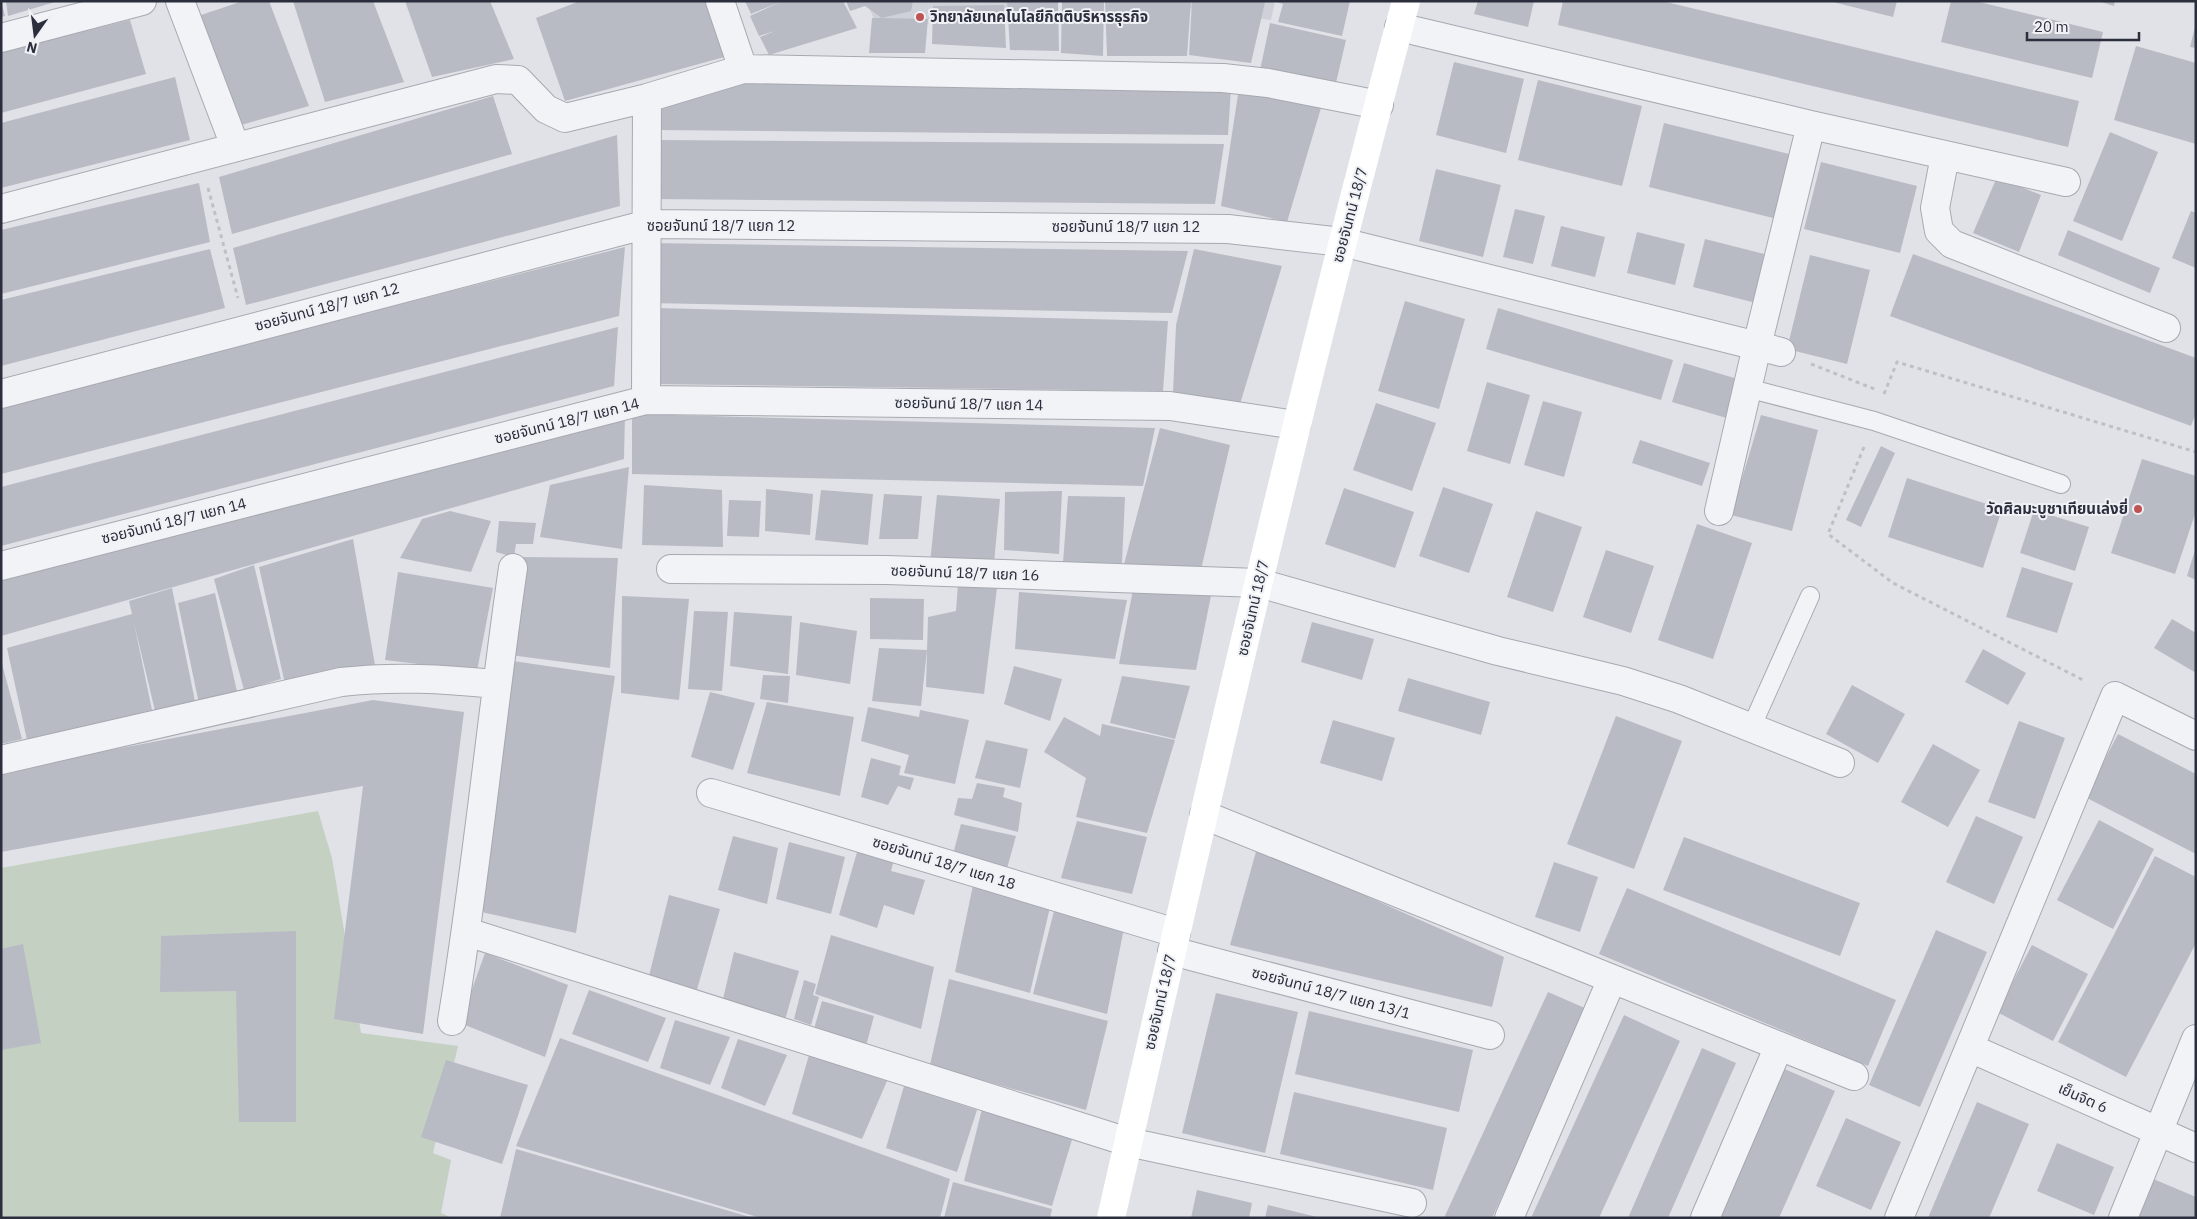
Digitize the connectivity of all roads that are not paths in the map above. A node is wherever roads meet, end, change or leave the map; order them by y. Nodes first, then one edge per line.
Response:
1 (142, 1) edge
2 (180, 1) edge
3 (720, 1) edge
4 (1406, 1) edge
5 (1399, 27) junction
6 (1, 38) edge
7 (743, 69) junction
8 (647, 98) junction
9 (1379, 105) junction
10 (1811, 125) junction
11 (235, 146) junction
12 (1945, 156) junction
13 (2066, 182) dead end
14 (1, 209) edge
15 (648, 224) junction
16 (1342, 242) junction
17 (2166, 328) dead end
18 (1769, 349) junction
19 (1748, 388) junction
20 (1, 394) edge
21 (646, 400) junction
22 (1296, 425) junction
23 (2061, 484) dead end
24 (1719, 510) dead end
25 (1, 566) edge
26 (513, 568) dead end
27 (672, 569) dead end
28 (1259, 583) junction
29 (1810, 596) dead end
30 (496, 684) junction
31 (1752, 728) junction
32 (2196, 736) edge
33 (1, 760) edge
34 (1840, 763) dead end
35 (711, 792) dead end
36 (1204, 816) junction
37 (467, 932) junction
38 (1174, 942) junction
39 (1612, 979) junction
40 (452, 1020) dead end
41 (1490, 1035) dead end
42 (2196, 1040) edge
43 (1779, 1046) junction
44 (1970, 1048) junction
45 (1854, 1076) dead end
46 (2158, 1132) junction
47 (1128, 1142) junction
48 (2196, 1148) edge
49 (1412, 1203) dead end
50 (1111, 1218) edge
51 (1508, 1218) edge
52 (1704, 1218) edge
53 (1899, 1218) edge
54 (2122, 1218) edge

1 - 6 street
2 - 11 street
3 - 7 street
4 - 5 street, ซอยจันทน์ 18/7
5 - 9 street, ซอยจันทน์ 18/7
5 - 10 street
7 - 8 street
7 - 9 street
8 - 11 street
8 - 15 street
9 - 16 street, ซอยจันทน์ 18/7
10 - 12 street
10 - 18 street
11 - 14 street
12 - 13 street
12 - 17 street
15 - 16 street, ซอยจันทน์ 18/7 แยก 12
15 - 20 street, ซอยจันทน์ 18/7 แยก 12
15 - 21 street
16 - 18 street, ซอยจันทน์ 18/7 แยก 12
16 - 22 street, ซอยจันทน์ 18/7
18 - 19 street
19 - 23 lane
19 - 24 street
21 - 22 street, ซอยจันทน์ 18/7 แยก 14
21 - 25 street, ซอยจันทน์ 18/7 แยก 14
22 - 28 street, ซอยจันทน์ 18/7
26 - 30 street
27 - 28 street, ซอยจันทน์ 18/7 แยก 16
28 - 31 street, ซอยจันทน์ 18/7 แยก 16
28 - 36 street, ซอยจันทน์ 18/7
29 - 31 lane
30 - 33 street
30 - 37 street
31 - 34 street, ซอยจันทน์ 18/7 แยก 16
32 - 44 street
35 - 38 street, ซอยจันทน์ 18/7 แยก 18
36 - 38 street, ซอยจันทน์ 18/7
36 - 39 street
37 - 40 street
37 - 47 street
38 - 41 street, ซอยจันทน์ 18/7 แยก 13/1
38 - 47 street, ซอยจันทน์ 18/7
39 - 43 street
39 - 51 street
42 - 46 street
43 - 45 street
43 - 52 street
44 - 46 street, เย็นจิต 6
44 - 53 street
46 - 48 street, เย็นจิต 6
46 - 54 street
47 - 49 street
47 - 50 street, ซอยจันทน์ 18/7

